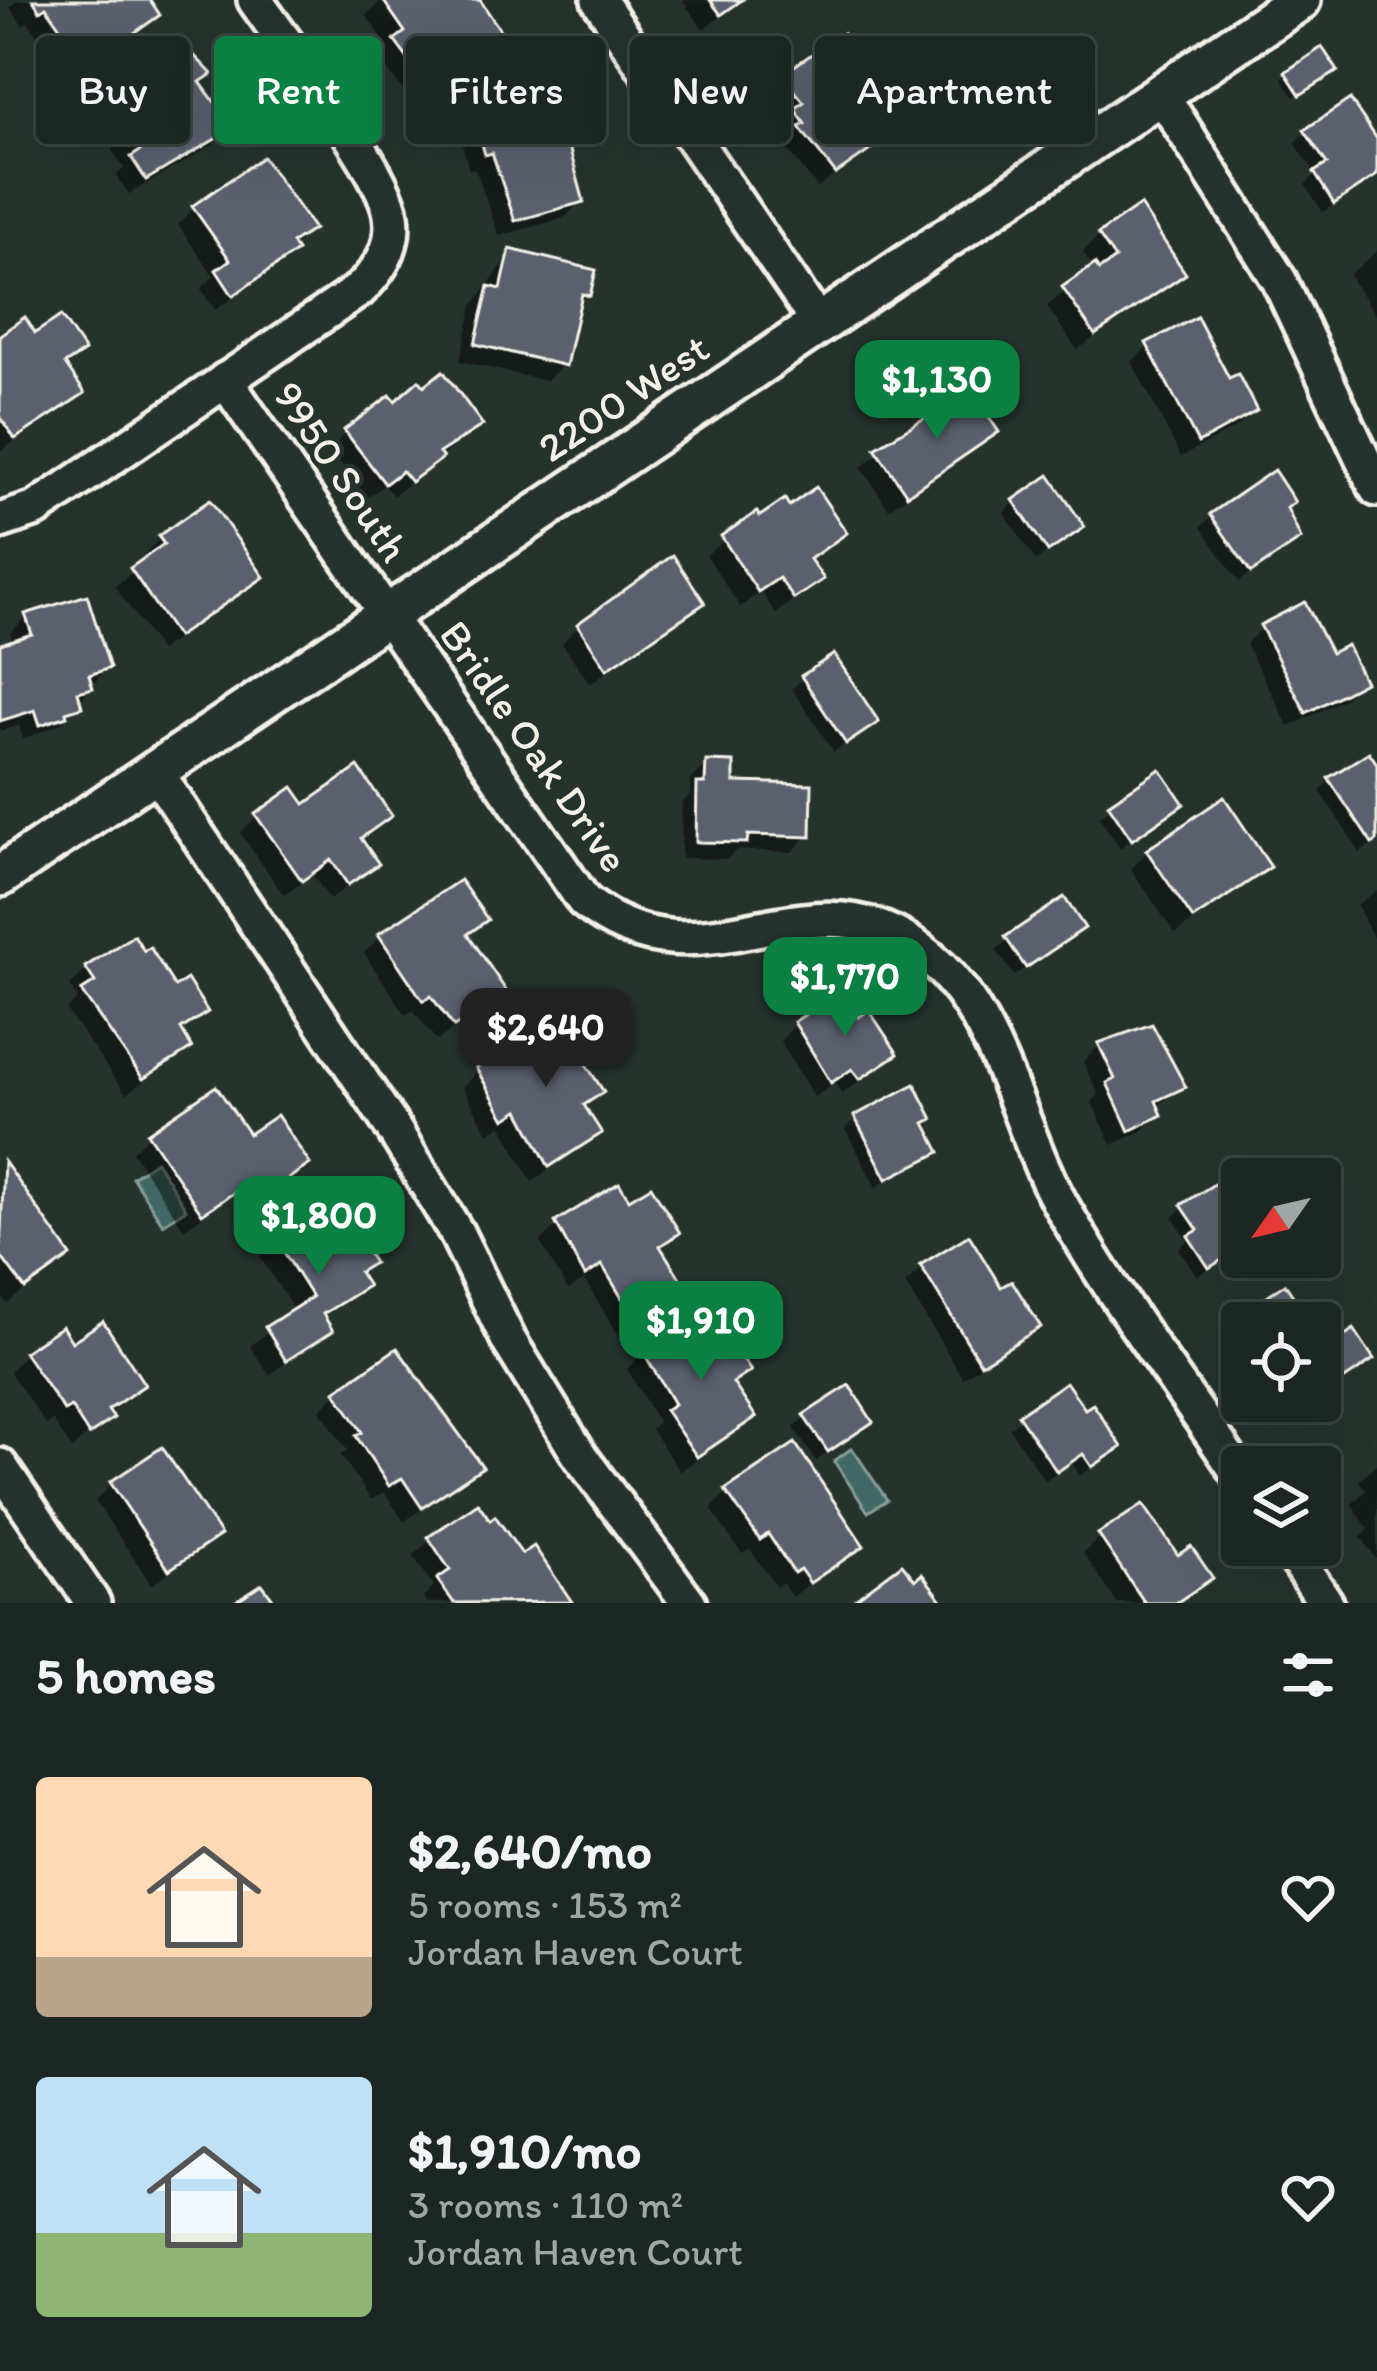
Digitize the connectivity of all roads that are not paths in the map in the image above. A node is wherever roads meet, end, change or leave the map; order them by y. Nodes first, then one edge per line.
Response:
1 (255, 0) edge
2 (599, 0) edge
3 (1300, 0) edge
4 (1161, 94) junction
5 (819, 324) junction
6 (225, 380) junction
7 (1377, 489) edge
8 (0, 521) edge
9 (386, 612) junction
10 (154, 771) junction
11 (0, 876) edge
12 (1221, 1447) edge
13 (0, 1466) edge
14 (1301, 1566) edge
15 (93, 1603) edge
16 (689, 1603) edge
17 (1326, 1603) edge

1 - 6 street
2 - 5 street
3 - 4 street, 2200 West
4 - 5 street, 2200 West
4 - 7 street
5 - 9 street, 2200 West
6 - 8 street
6 - 9 street, 9950 South
9 - 10 street, 2200 West
9 - 12 street, Bridle Oak Drive
10 - 11 street, 2200 West
10 - 16 street
13 - 15 street
14 - 17 street

